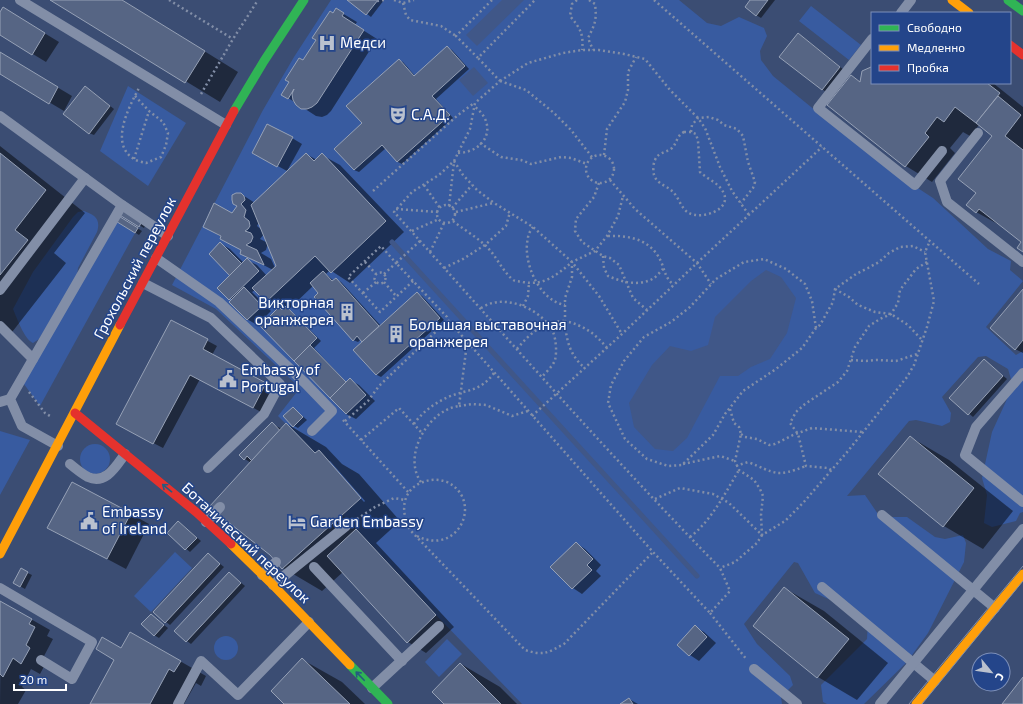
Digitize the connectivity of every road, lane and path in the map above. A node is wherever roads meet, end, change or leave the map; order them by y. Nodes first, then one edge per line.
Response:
1 (20, 0) edge
2 (171, 0) edge
3 (258, 0) edge
4 (304, 0) edge
5 (384, 0) edge
6 (394, 0) edge
7 (414, 0) edge
8 (492, 0) edge
9 (534, 0) edge
10 (577, 0) edge
11 (589, 0) edge
12 (654, 0) edge
13 (911, 0) edge
14 (952, 0) edge
15 (1008, 0) edge
16 (378, 1) dead end
17 (403, 3) junction
18 (1022, 8) edge
19 (902, 12) edge
20 (968, 12) edge
21 (456, 36) junction
22 (233, 40) junction
23 (871, 41) edge
24 (1011, 46) edge
25 (582, 50) junction
26 (593, 50) junction
27 (1023, 55) edge
28 (636, 57) junction
29 (478, 58) junction
30 (144, 76) junction
31 (500, 81) junction
32 (135, 96) junction
33 (475, 105) junction
34 (194, 107) junction
35 (149, 111) junction
36 (0, 116) edge
37 (698, 118) junction
38 (226, 125) junction
39 (691, 132) junction
40 (978, 133) dead end
41 (480, 144) junction
42 (822, 147) junction
43 (942, 151) dead end
44 (458, 152) junction
45 (604, 155) junction
46 (592, 157) junction
47 (134, 159) junction
48 (454, 161) junction
49 (587, 164) junction
50 (85, 178) junction
51 (610, 180) junction
52 (599, 183) junction
53 (472, 184) junction
54 (424, 185) junction
55 (373, 191) dead end
56 (623, 196) junction
57 (494, 203) junction
58 (741, 203) junction
59 (122, 205) junction
60 (451, 207) junction
61 (440, 208) junction
62 (396, 209) junction
63 (438, 212) junction
64 (456, 212) junction
65 (510, 212) junction
66 (749, 215) junction
67 (439, 218) junction
68 (453, 221) junction
69 (444, 223) junction
70 (533, 227) junction
71 (412, 231) junction
72 (168, 236) junction
73 (607, 236) junction
74 (420, 241) junction
75 (930, 241) junction
76 (485, 245) junction
77 (595, 251) junction
78 (430, 252) junction
79 (925, 252) junction
80 (603, 256) junction
81 (156, 258) junction
82 (365, 262) junction
83 (572, 262) junction
84 (927, 262) junction
85 (1023, 262) edge
86 (396, 263) junction
87 (697, 263) junction
88 (444, 268) junction
89 (663, 268) junction
90 (376, 274) junction
91 (384, 274) junction
92 (413, 281) junction
93 (143, 282) junction
94 (376, 282) junction
95 (384, 282) junction
96 (536, 282) junction
97 (530, 283) junction
98 (626, 283) junction
99 (711, 284) junction
100 (979, 284) dead end
101 (674, 285) junction
102 (835, 289) junction
103 (0, 290) edge
104 (363, 293) junction
105 (396, 296) junction
106 (565, 305) junction
107 (523, 306) junction
108 (481, 308) junction
109 (647, 310) junction
110 (892, 314) junction
111 (448, 320) junction
112 (566, 321) junction
113 (547, 324) junction
114 (0, 326) edge
115 (816, 328) junction
116 (622, 334) junction
117 (922, 341) junction
118 (467, 342) junction
119 (606, 348) junction
120 (517, 349) junction
121 (918, 354) junction
122 (33, 359) junction
123 (851, 360) junction
124 (585, 368) junction
125 (494, 373) junction
126 (1023, 373) edge
127 (542, 377) junction
128 (21, 380) junction
129 (460, 394) junction
130 (557, 394) junction
131 (5, 401) edge
132 (459, 406) junction
133 (730, 408) junction
134 (528, 411) junction
135 (75, 413) junction
136 (50, 416) dead end
137 (532, 416) junction
138 (414, 424) junction
139 (312, 431) dead end
140 (863, 432) junction
141 (422, 433) junction
142 (741, 434) junction
143 (798, 434) junction
144 (362, 440) junction
145 (58, 446) junction
146 (126, 454) junction
147 (735, 461) junction
148 (70, 464) dead end
149 (682, 464) junction
150 (736, 466) junction
151 (806, 466) junction
152 (208, 468) dead end
153 (738, 470) junction
154 (831, 470) junction
155 (422, 482) junction
156 (409, 493) junction
157 (655, 499) junction
158 (722, 499) junction
159 (405, 500) junction
160 (1023, 502) edge
161 (220, 507) dead end
162 (882, 515) dead end
163 (356, 519) dead end
164 (206, 522) junction
165 (346, 526) dead end
166 (1023, 529) edge
167 (762, 535) junction
168 (417, 536) junction
169 (690, 537) junction
170 (653, 552) junction
171 (0, 554) edge
172 (276, 562) dead end
173 (314, 567) dead end
174 (720, 568) junction
175 (1023, 574) edge
176 (262, 575) junction
177 (273, 585) junction
178 (0, 588) edge
179 (822, 588) dead end
180 (973, 590) junction
181 (995, 608) junction
182 (710, 613) junction
183 (308, 622) junction
184 (439, 626) dead end
185 (41, 660) dead end
186 (402, 661) junction
187 (914, 663) junction
188 (754, 669) joint
189 (935, 680) junction
190 (372, 688) junction
191 (178, 704) edge
192 (388, 704) edge
193 (797, 704) edge
194 (880, 704) edge
195 (916, 704) edge

1 - 30 lane
2 - 22 path
3 - 22 path
4 - 38 street, Грохольский переулок
5 - 16 path
6 - 17 path
7 - 17 path
8 - 21 path
9 - 29 path
10 - 25 path
11 - 26 path
12 - 42 path
13 - 19 lane
14 - 20 street
15 - 18 street
17 - 21 path
21 - 29 path
22 - 34 path
23 - 43 lane
24 - 27 street
25 - 26 path
25 - 31 path
26 - 28 path
28 - 37 path
28 - 45 path
29 - 31 path
30 - 32 path
30 - 34 lane
31 - 33 path
31 - 46 path
32 - 35 path
32 - 47 path
33 - 41 path
33 - 44 path
33 - 55 path
34 - 38 lane
35 - 47 path
35 - 47 path
36 - 50 lane
37 - 39 path
37 - 58 path
37 - 58 path
38 - 72 street, Грохольский переулок
39 - 39 path
40 - 85 lane
41 - 44 path
41 - 49 path
42 - 66 path
42 - 75 path
44 - 48 path
45 - 46 path
45 - 51 path
46 - 49 path
48 - 53 path
48 - 54 path
48 - 60 path
49 - 52 path
50 - 59 lane
50 - 103 lane
51 - 52 path
51 - 56 path
52 - 77 path
53 - 57 path
53 - 60 path
54 - 61 path
54 - 62 path
56 - 73 path
56 - 87 path
57 - 64 path
57 - 65 path
58 - 66 path
59 - 72 lane
59 - 122 lane
60 - 61 path
60 - 64 path
61 - 63 path
62 - 63 path
62 - 71 path
63 - 67 path
64 - 68 path
65 - 70 path
65 - 76 path
66 - 87 path
67 - 69 path
67 - 71 path
68 - 69 path
68 - 76 path
69 - 78 path
70 - 83 path
70 - 96 path
71 - 74 path
72 - 81 street, Грохольский переулок
73 - 77 path
73 - 89 path
74 - 78 path
74 - 86 path
75 - 79 path
75 - 100 path
76 - 88 path
76 - 97 path
77 - 80 path
77 - 83 path
78 - 88 path
79 - 84 path
79 - 102 path
80 - 98 path
80 - 98 path
81 - 93 street, Грохольский переулок
81 - 139 lane
82 - 86 path
82 - 90 path
82 - 104 path
83 - 96 path
83 - 106 path
83 - 116 path
84 - 110 path
84 - 117 path
86 - 91 path
86 - 92 path
87 - 99 path
87 - 101 path
88 - 108 path
89 - 98 path
89 - 101 path
90 - 91 path
90 - 94 path
91 - 95 path
92 - 105 path
92 - 111 path
93 - 135 street, Грохольский переулок
93 - 152 lane
94 - 95 path
94 - 104 path
95 - 105 path
96 - 97 path
96 - 106 path
97 - 107 path
98 - 109 path
99 - 115 path
99 - 149 path
101 - 109 path
102 - 110 path
102 - 115 path
104 - 105 path
106 - 112 path
107 - 108 path
107 - 113 path
108 - 120 path
109 - 116 path
110 - 117 path
110 - 123 path
111 - 118 path
111 - 144 path
112 - 113 path
112 - 119 path
112 - 124 path
113 - 120 path
113 - 127 path
114 - 122 lane
115 - 133 path
116 - 119 path
117 - 121 path
118 - 125 path
118 - 129 path
119 - 124 path
120 - 127 path
121 - 123 path
121 - 140 path
122 - 128 lane
123 - 143 path
124 - 130 path
125 - 129 path
125 - 134 path
126 - 160 lane
127 - 130 path
128 - 131 lane
128 - 136 path
129 - 132 path
129 - 138 path
130 - 137 path
130 - 157 path
131 - 145 lane
132 - 134 path
132 - 141 path
133 - 142 path
133 - 149 path
134 - 137 path
135 - 145 street, Грохольский переулок
135 - 146 street, Ботанический переулок
137 - 170 path
138 - 141 path
138 - 144 path
140 - 143 path
140 - 154 path
141 - 155 path
142 - 143 path
142 - 147 path
143 - 151 path
144 - 156 path
145 - 171 street, Грохольский переулок
146 - 148 lane
164 -> 146 street, Ботанический переулок
147 - 149 path
147 - 150 path
150 - 151 path
150 - 153 path
151 - 154 path
153 - 158 path
153 - 167 path
154 - 167 path
155 - 156 path
155 - 168 path
156 - 159 path
157 - 158 path
157 - 169 path
158 - 167 path
158 - 169 path
159 - 163 path
159 - 168 path
161 - 164 lane
162 - 180 lane
164 - 176 street, Ботанический переулок
165 - 177 lane
166 - 180 lane
167 - 174 path
168 - 170 path
169 - 174 path
170 - 182 path
172 - 176 lane
173 - 186 lane
174 - 182 path
175 - 181 street
176 - 177 street, Ботанический переулок
177 - 183 street, Ботанический переулок
178 - 185 lane
179 - 187 lane
180 - 181 lane
180 - 187 lane
181 - 189 street
182 - 188 path
190 -> 183 street, Ботанический переулок
183 - 191 lane
184 - 186 lane
186 - 190 lane
187 - 189 lane
187 - 194 lane
188 - 193 lane
189 - 195 street
190 - 192 street, Ботанический переулок

